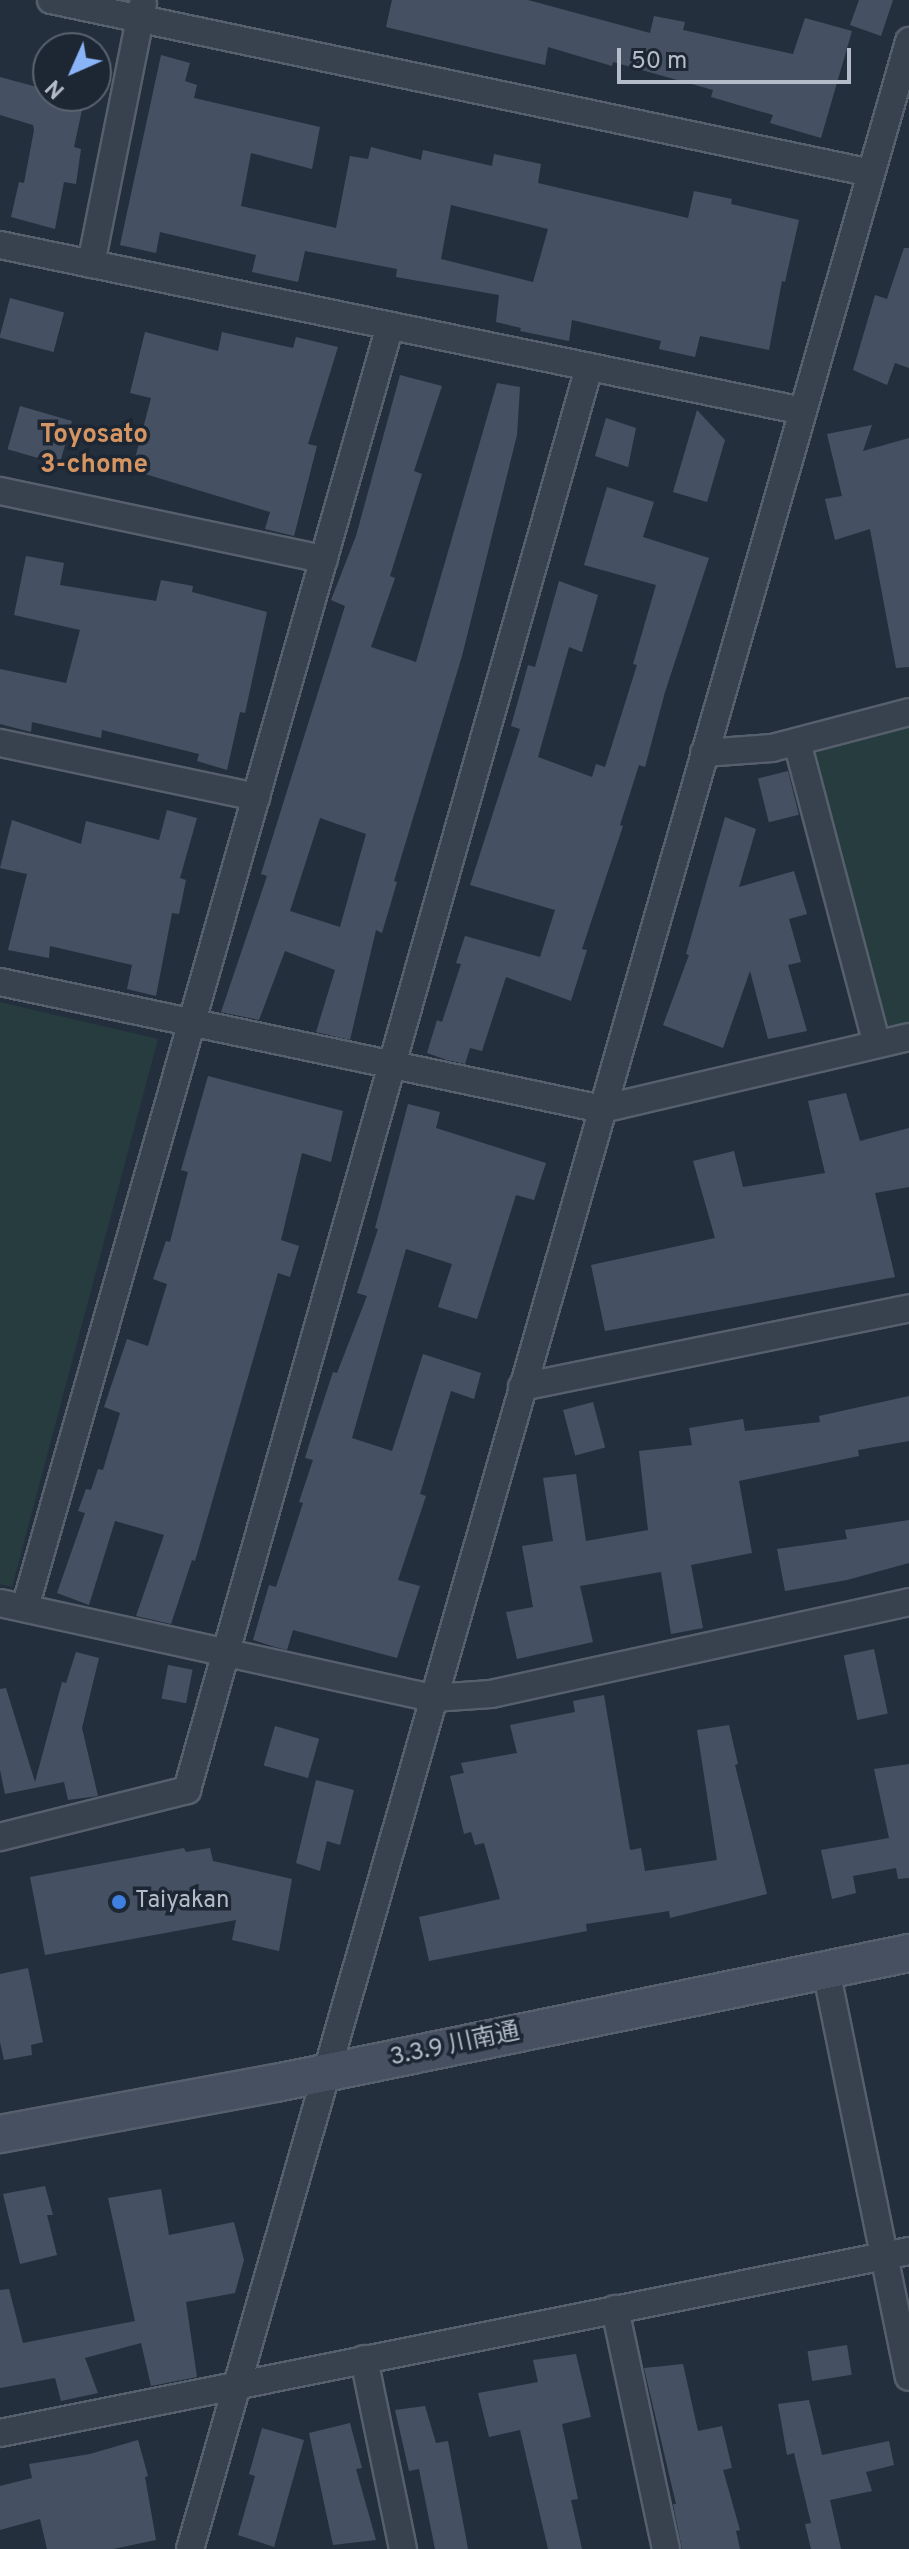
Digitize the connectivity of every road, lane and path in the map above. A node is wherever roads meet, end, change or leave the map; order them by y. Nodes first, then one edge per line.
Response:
1 (51, 0) edge
2 (142, 9) edge
3 (909, 41) edge
4 (871, 173) junction
5 (0, 245) edge
6 (91, 264) junction
7 (390, 326) junction
8 (589, 367) junction
9 (803, 411) junction
10 (0, 491) edge
11 (324, 559) junction
12 (909, 712) edge
13 (797, 742) junction
14 (0, 743) edge
15 (704, 753) junction
16 (256, 797) junction
17 (0, 982) edge
18 (193, 1023) junction
19 (909, 1037) edge
20 (877, 1044) junction
21 (394, 1065) junction
22 (602, 1109) junction
23 (909, 1308) edge
24 (522, 1387) junction
25 (909, 1602) edge
26 (12, 1606) edge
27 (226, 1653) junction
28 (433, 1698) junction
29 (0, 1837) edge
30 (909, 1953) edge
31 (826, 1970) junction
32 (325, 2073) junction
33 (0, 2134) edge
34 (897, 2253) edge
35 (615, 2309) junction
36 (364, 2359) junction
37 (909, 2377) edge
38 (236, 2385) junction
39 (0, 2433) edge
40 (190, 2549) edge
41 (403, 2549) edge
42 (666, 2549) edge

1 - 2 street
2 - 4 street
2 - 6 street
3 - 4 street
4 - 9 street
5 - 6 street
6 - 7 street
7 - 8 street
7 - 11 street
8 - 9 street
8 - 21 street
9 - 15 street
10 - 11 street
11 - 16 street
12 - 13 street
13 - 15 street
13 - 20 street
14 - 16 street
15 - 22 street
16 - 18 street
17 - 18 street
18 - 21 street
18 - 26 street
19 - 20 street
20 - 22 street
21 - 22 street
21 - 27 street
22 - 24 street
23 - 24 street
24 - 28 street
25 - 28 street
26 - 27 street
27 - 28 street
27 - 29 street
28 - 32 street
30 - 31 street, 3.3.9 川南通
31 - 32 street, 3.3.9 川南通
31 - 34 street
32 - 33 street, 3.3.9 川南通
32 - 38 street
34 - 35 street
34 - 37 street
35 - 36 street
35 - 42 street
36 - 38 street
36 - 41 street
38 - 39 street
38 - 40 street

